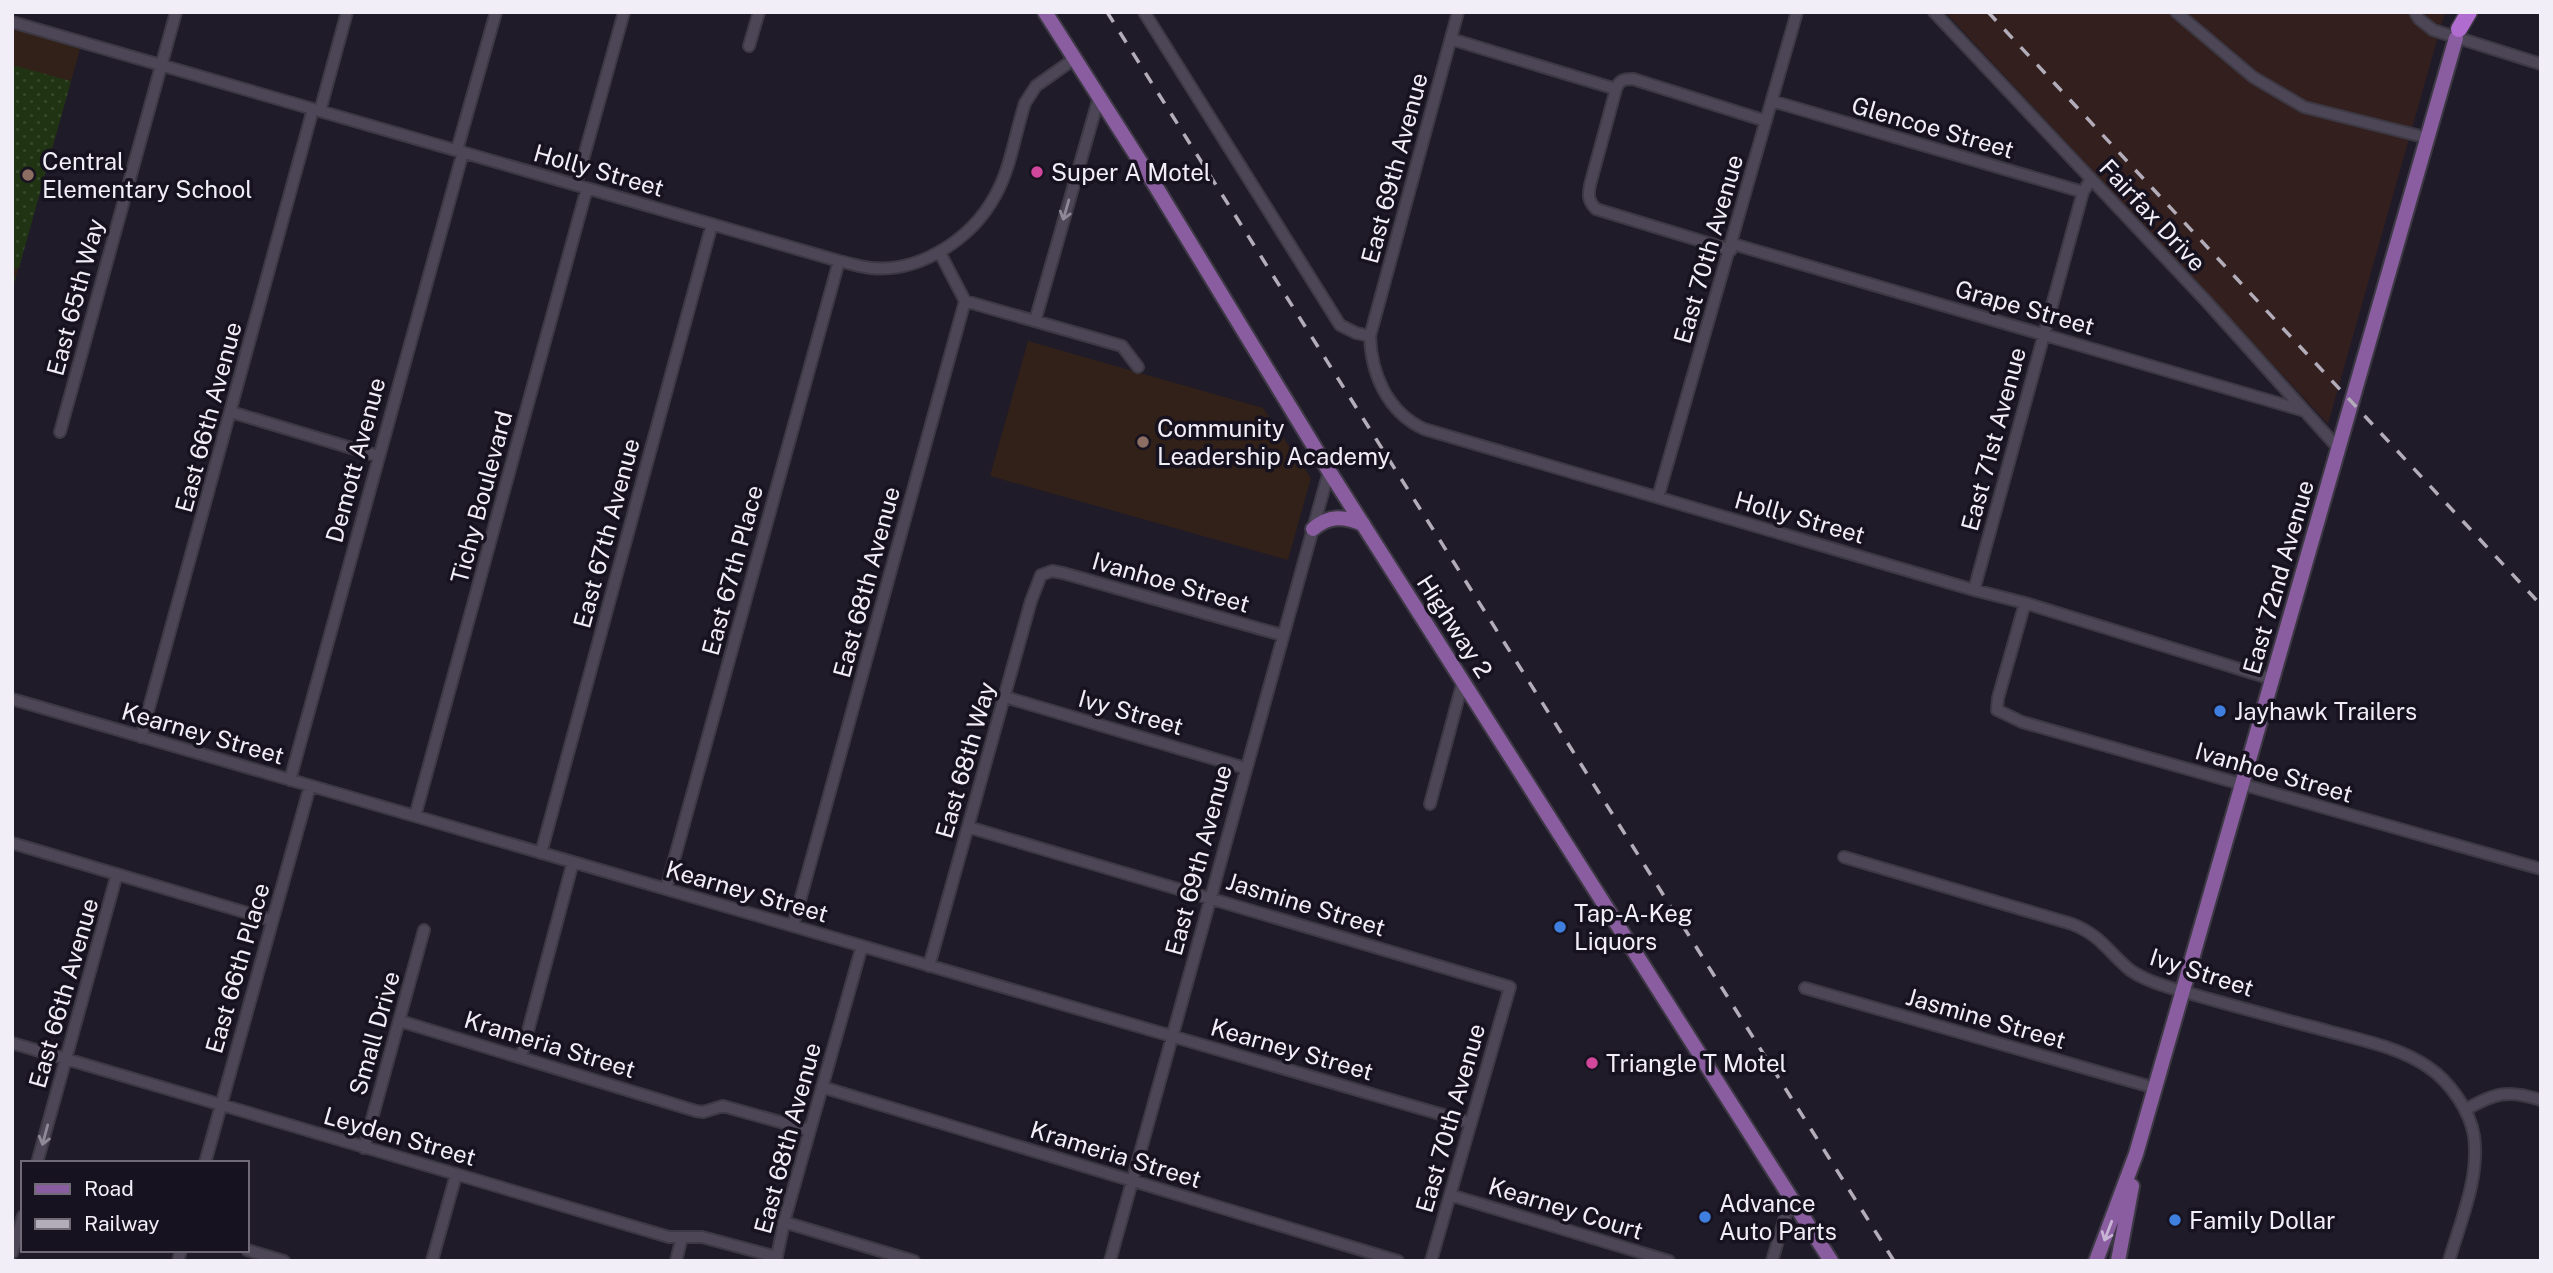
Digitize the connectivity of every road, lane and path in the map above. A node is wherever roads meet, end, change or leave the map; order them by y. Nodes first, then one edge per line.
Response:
1 (176, 12) edge
2 (348, 12) edge
3 (496, 12) edge
4 (624, 12) edge
5 (759, 12) edge
6 (1045, 12) edge
7 (1144, 12) edge
8 (1458, 12) edge
9 (1797, 12) edge
10 (1934, 12) edge
11 (2176, 12) edge
12 (2415, 12) edge
13 (2466, 12) edge
14 (12, 22) edge
15 (2458, 33) junction
16 (1451, 39) junction
17 (749, 46) dead end
18 (1074, 59) junction
19 (2541, 64) edge
20 (161, 65) junction
21 (1616, 89) junction
22 (1099, 97) junction
23 (1772, 101) junction
24 (317, 110) junction
25 (1766, 121) junction
26 (2428, 138) junction
27 (460, 151) junction
28 (2091, 179) junction
29 (582, 187) junction
30 (2083, 192) junction
31 (712, 224) junction
32 (1732, 247) junction
33 (940, 253) junction
34 (839, 261) junction
35 (965, 301) junction
36 (1035, 321) junction
37 (2043, 335) junction
38 (1370, 336) junction
39 (1138, 367) dead end
40 (2305, 411) junction
41 (231, 412) junction
42 (60, 432) dead end
43 (2339, 449) junction
44 (378, 456) junction
45 (1329, 471) junction
46 (1658, 497) junction
47 (1363, 524) junction
48 (1312, 530) junction
49 (1049, 572) joint
50 (1974, 590) junction
51 (2025, 603) junction
52 (1282, 635) junction
53 (2272, 679) junction
54 (1463, 681) junction
55 (1005, 697) junction
56 (12, 699) edge
57 (141, 737) junction
58 (1245, 768) junction
59 (289, 780) junction
60 (2242, 785) junction
61 (310, 786) junction
62 (1430, 804) dead end
63 (415, 816) junction
64 (968, 828) junction
65 (12, 843) edge
66 (541, 853) junction
67 (1844, 857) dead end
68 (573, 862) junction
69 (2541, 869) edge
70 (117, 874) junction
71 (666, 890) junction
72 (1210, 897) junction
73 (271, 920) junction
74 (793, 926) junction
75 (424, 930) dead end
76 (862, 946) junction
77 (929, 966) junction
78 (1510, 987) joint
79 (1805, 988) dead end
80 (2183, 991) junction
81 (400, 1021) junction
82 (1172, 1036) junction
83 (12, 1044) edge
84 (521, 1056) junction
85 (66, 1060) junction
86 (821, 1087) junction
87 (2155, 1088) junction
88 (2541, 1100) edge
89 (220, 1105) junction
90 (2465, 1110) junction
91 (1471, 1123) junction
92 (809, 1130) junction
93 (364, 1148) junction
94 (2136, 1154) junction
95 (38, 1161) edge
96 (206, 1161) edge
97 (456, 1175) junction
98 (1133, 1181) junction
99 (1450, 1195) junction
100 (1791, 1197) junction
101 (784, 1222) junction
102 (21, 1223) edge
103 (682, 1237) junction
104 (248, 1250) edge
105 (12, 1253) edge
106 (777, 1259) edge
107 (284, 1261) edge
108 (432, 1261) edge
109 (676, 1261) edge
110 (915, 1261) edge
111 (1110, 1261) edge
112 (1398, 1261) edge
113 (1431, 1261) edge
114 (1669, 1261) edge
115 (1772, 1261) edge
116 (1831, 1261) edge
117 (2096, 1261) edge
118 (2118, 1261) edge
119 (2449, 1261) edge

1 - 20 street, East 65th Way
2 - 24 street, East 66th Avenue
3 - 27 street
4 - 29 street
5 - 17 street
6 - 18 main road, Highway 2
7 - 38 street
8 - 16 street, East 69th Avenue
9 - 23 street, East 70th Avenue
10 - 28 street, Fairfax Drive
11 - 26 street
12 - 15 street
13 - 15 highway
14 - 20 street, Holly Street
15 - 19 street
15 - 26 main road, East 72nd Avenue
16 - 21 street
16 - 38 street, East 69th Avenue
18 - 22 main road, Highway 2
18 - 33 street, Holly Street
20 - 24 street, Holly Street
20 - 42 street, East 65th Way
21 - 25 street
21 - 32 street, Grape Street
22 -> 36 street
22 - 45 main road, Highway 2
23 - 25 street, East 70th Avenue
23 - 30 street, Glencoe Street
24 - 27 street, Holly Street
24 - 41 street, East 66th Avenue
25 - 32 street, East 70th Avenue
26 - 43 main road, East 72nd Avenue
27 - 29 street, Holly Street
27 - 44 street, Demott Avenue
28 - 30 street, East 71st Avenue
28 - 40 street, Fairfax Drive
29 - 31 street, Holly Street
29 - 63 street, Tichy Boulevard
30 - 37 street, East 71st Avenue
31 - 34 street, Holly Street
31 - 66 street, East 67th Avenue
32 - 37 street, Grape Street
32 - 46 street, East 70th Avenue
33 - 34 street, Holly Street
33 - 35 street
34 - 71 street, East 67th Place
35 - 36 street
35 - 74 street, East 68th Avenue
36 - 39 street
37 - 40 street, Grape Street
37 - 50 street, East 71st Avenue
38 - 46 street, Holly Street
40 - 43 street, Fairfax Drive
41 - 44 street
41 - 57 street, East 66th Avenue
43 - 53 main road, East 72nd Avenue
44 - 59 street, Demott Avenue
45 - 47 main road, Highway 2
45 - 48 street, East 69th Avenue
46 - 50 street, Holly Street
47 - 48 main road
47 - 54 main road, Highway 2
48 - 52 street, East 69th Avenue
49 - 52 street, Ivanhoe Street
49 - 55 street, East 68th Way
50 - 51 street, Holly Street
51 - 53 street, Holly Street
51 - 60 street, Ivanhoe Street
52 - 58 street, East 69th Avenue
53 - 60 main road, East 72nd Avenue
54 - 62 street
54 - 100 main road, Highway 2
55 - 58 street, Ivy Street
55 - 64 street, East 68th Way
56 - 57 street, Kearney Street
57 - 59 street, Kearney Street
58 - 72 street, East 69th Avenue
59 - 61 street, Kearney Street
60 - 69 street, Ivanhoe Street
60 - 80 main road, East 72nd Avenue
61 - 63 street, Kearney Street
61 - 73 street, East 66th Place
63 - 66 street, Kearney Street
64 - 72 street, Jasmine Street
64 - 77 street, East 68th Way
65 - 70 street
66 - 68 street, Kearney Street
67 - 80 street, Ivy Street
68 - 71 street, Kearney Street
68 - 84 street
70 - 73 street
70 - 85 street, East 66th Avenue
71 - 74 street, Kearney Street
72 - 78 street, Jasmine Street
72 - 82 street, East 69th Avenue
73 - 89 street, East 66th Place
74 - 76 street, Kearney Street
75 - 81 street, Small Drive
76 - 77 street, Kearney Street
76 - 86 street, East 68th Avenue
77 - 82 street, Kearney Street
78 - 91 street, East 70th Avenue
79 - 87 street, Jasmine Street
80 - 87 main road, East 72nd Avenue
80 - 90 street, Ivy Street
81 - 84 street, Krameria Street
81 - 93 street, Small Drive
82 - 91 street, Kearney Street
82 - 98 street, East 69th Avenue
83 - 85 street, Leyden Street
84 - 92 street, Krameria Street
85 - 89 street, Leyden Street
85 -> 95 street, East 66th Avenue
86 - 92 street, East 68th Avenue
86 - 98 street, Krameria Street
87 - 94 main road, East 72nd Avenue
88 - 90 street
89 - 93 street, Leyden Street
89 - 96 street, East 66th Place
90 - 119 street
91 - 99 street, East 70th Avenue
92 - 101 street, East 68th Avenue
93 - 97 street, Leyden Street
94 -> 117 main road, East 72nd Avenue
94 - 118 main road, East 72nd Avenue
97 - 103 street, Leyden Street
97 - 108 street
98 - 111 street, East 69th Avenue
98 - 112 street, Krameria Street
99 - 113 street, East 70th Avenue
99 - 114 street, Kearney Court
100 - 115 street
100 - 116 main road, Highway 2
101 - 106 street, East 68th Avenue
101 - 110 street
102 - 105 street
103 - 106 street, Leyden Street
103 - 109 street
104 - 107 street

